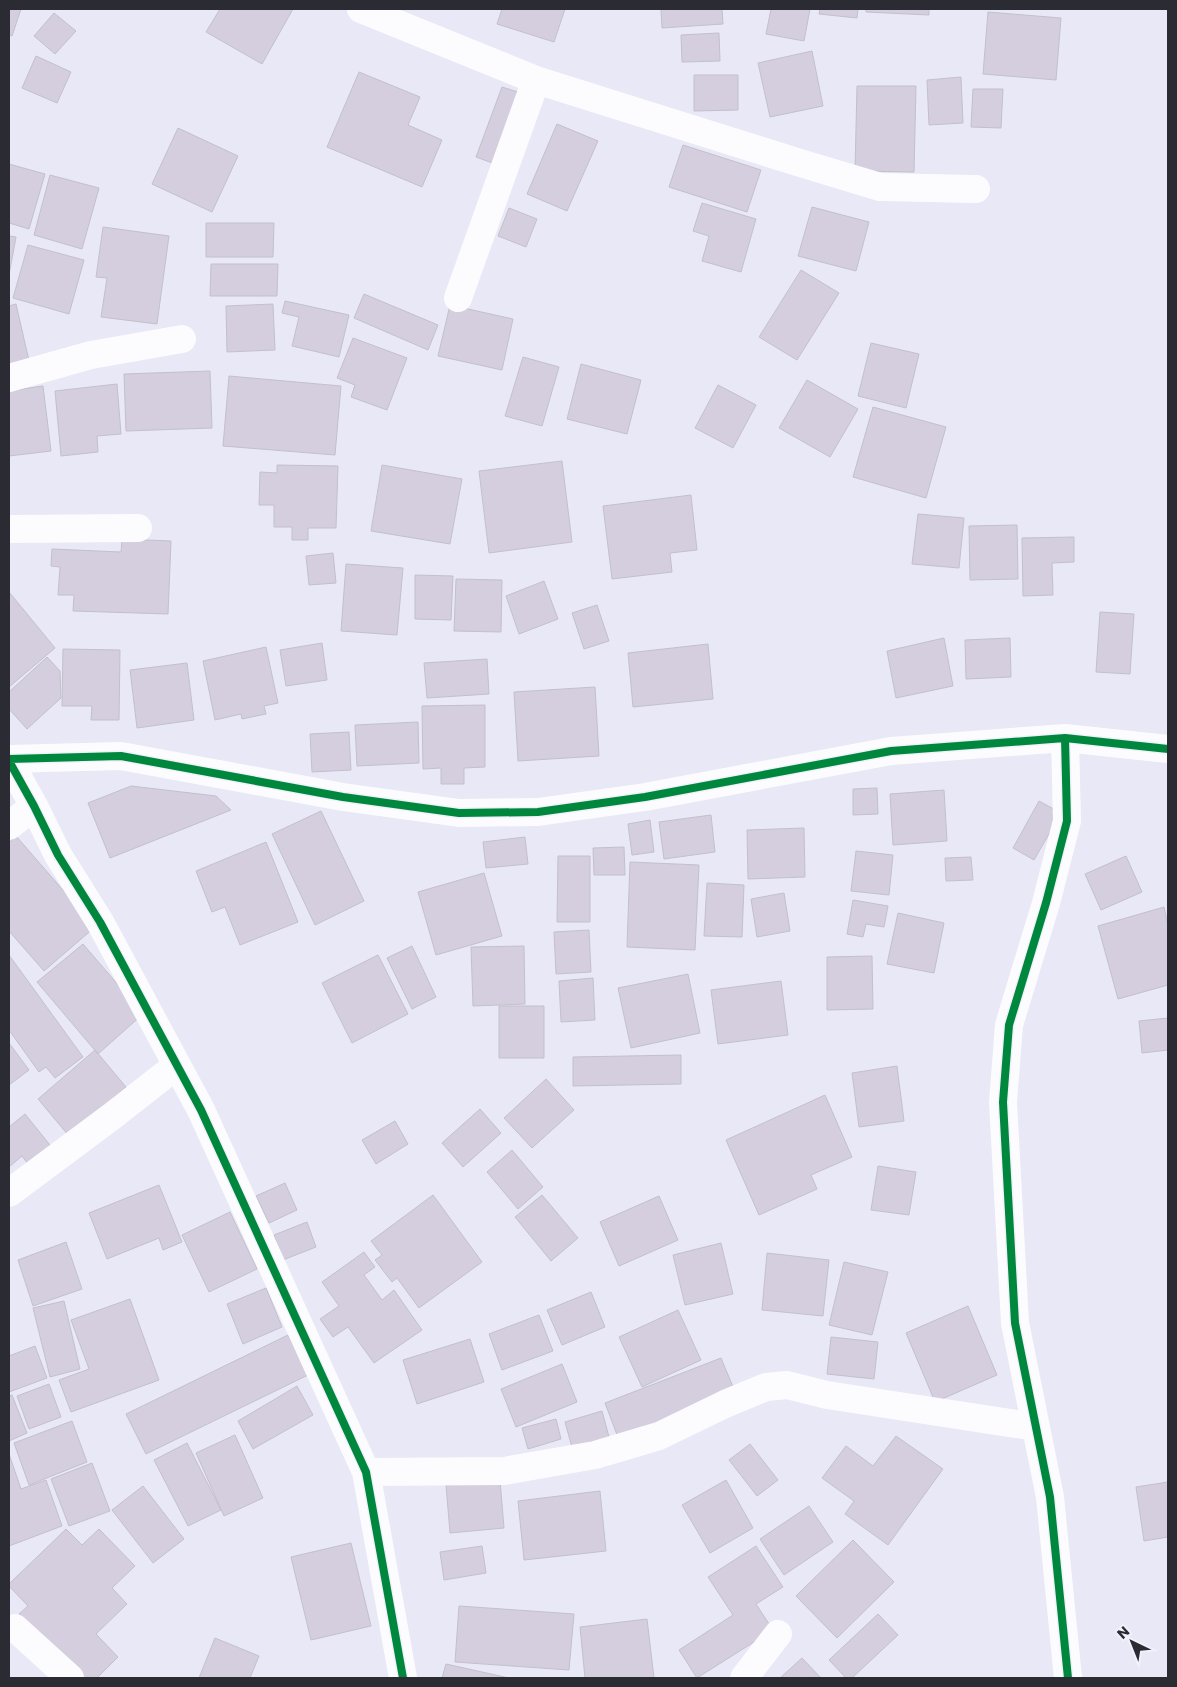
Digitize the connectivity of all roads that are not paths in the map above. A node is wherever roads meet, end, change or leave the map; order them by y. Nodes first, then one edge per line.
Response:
1 (361, 9) edge
2 (536, 80) junction
3 (976, 189) dead end
4 (458, 298) dead end
5 (182, 338) dead end
6 (9, 378) edge
7 (138, 528) dead end
8 (9, 529) edge
9 (1065, 738) junction
10 (1168, 749) edge
11 (9, 760) edge
12 (34, 806) junction
13 (9, 826) edge
14 (176, 1066) junction
15 (9, 1193) edge
16 (1036, 1427) junction
17 (366, 1472) junction
18 (15, 1628) dead end
19 (778, 1634) dead end
20 (70, 1678) edge
21 (403, 1678) edge
22 (744, 1678) edge
23 (1068, 1678) edge

1 - 2 street
2 - 3 street
2 - 4 street
5 - 6 street
7 - 8 street
9 - 10 street
9 - 11 street
9 - 16 street
11 - 12 street
12 - 13 street
12 - 14 street
14 - 15 street
14 - 17 street
16 - 17 street
16 - 23 street
17 - 21 street
18 - 20 street
19 - 22 street

